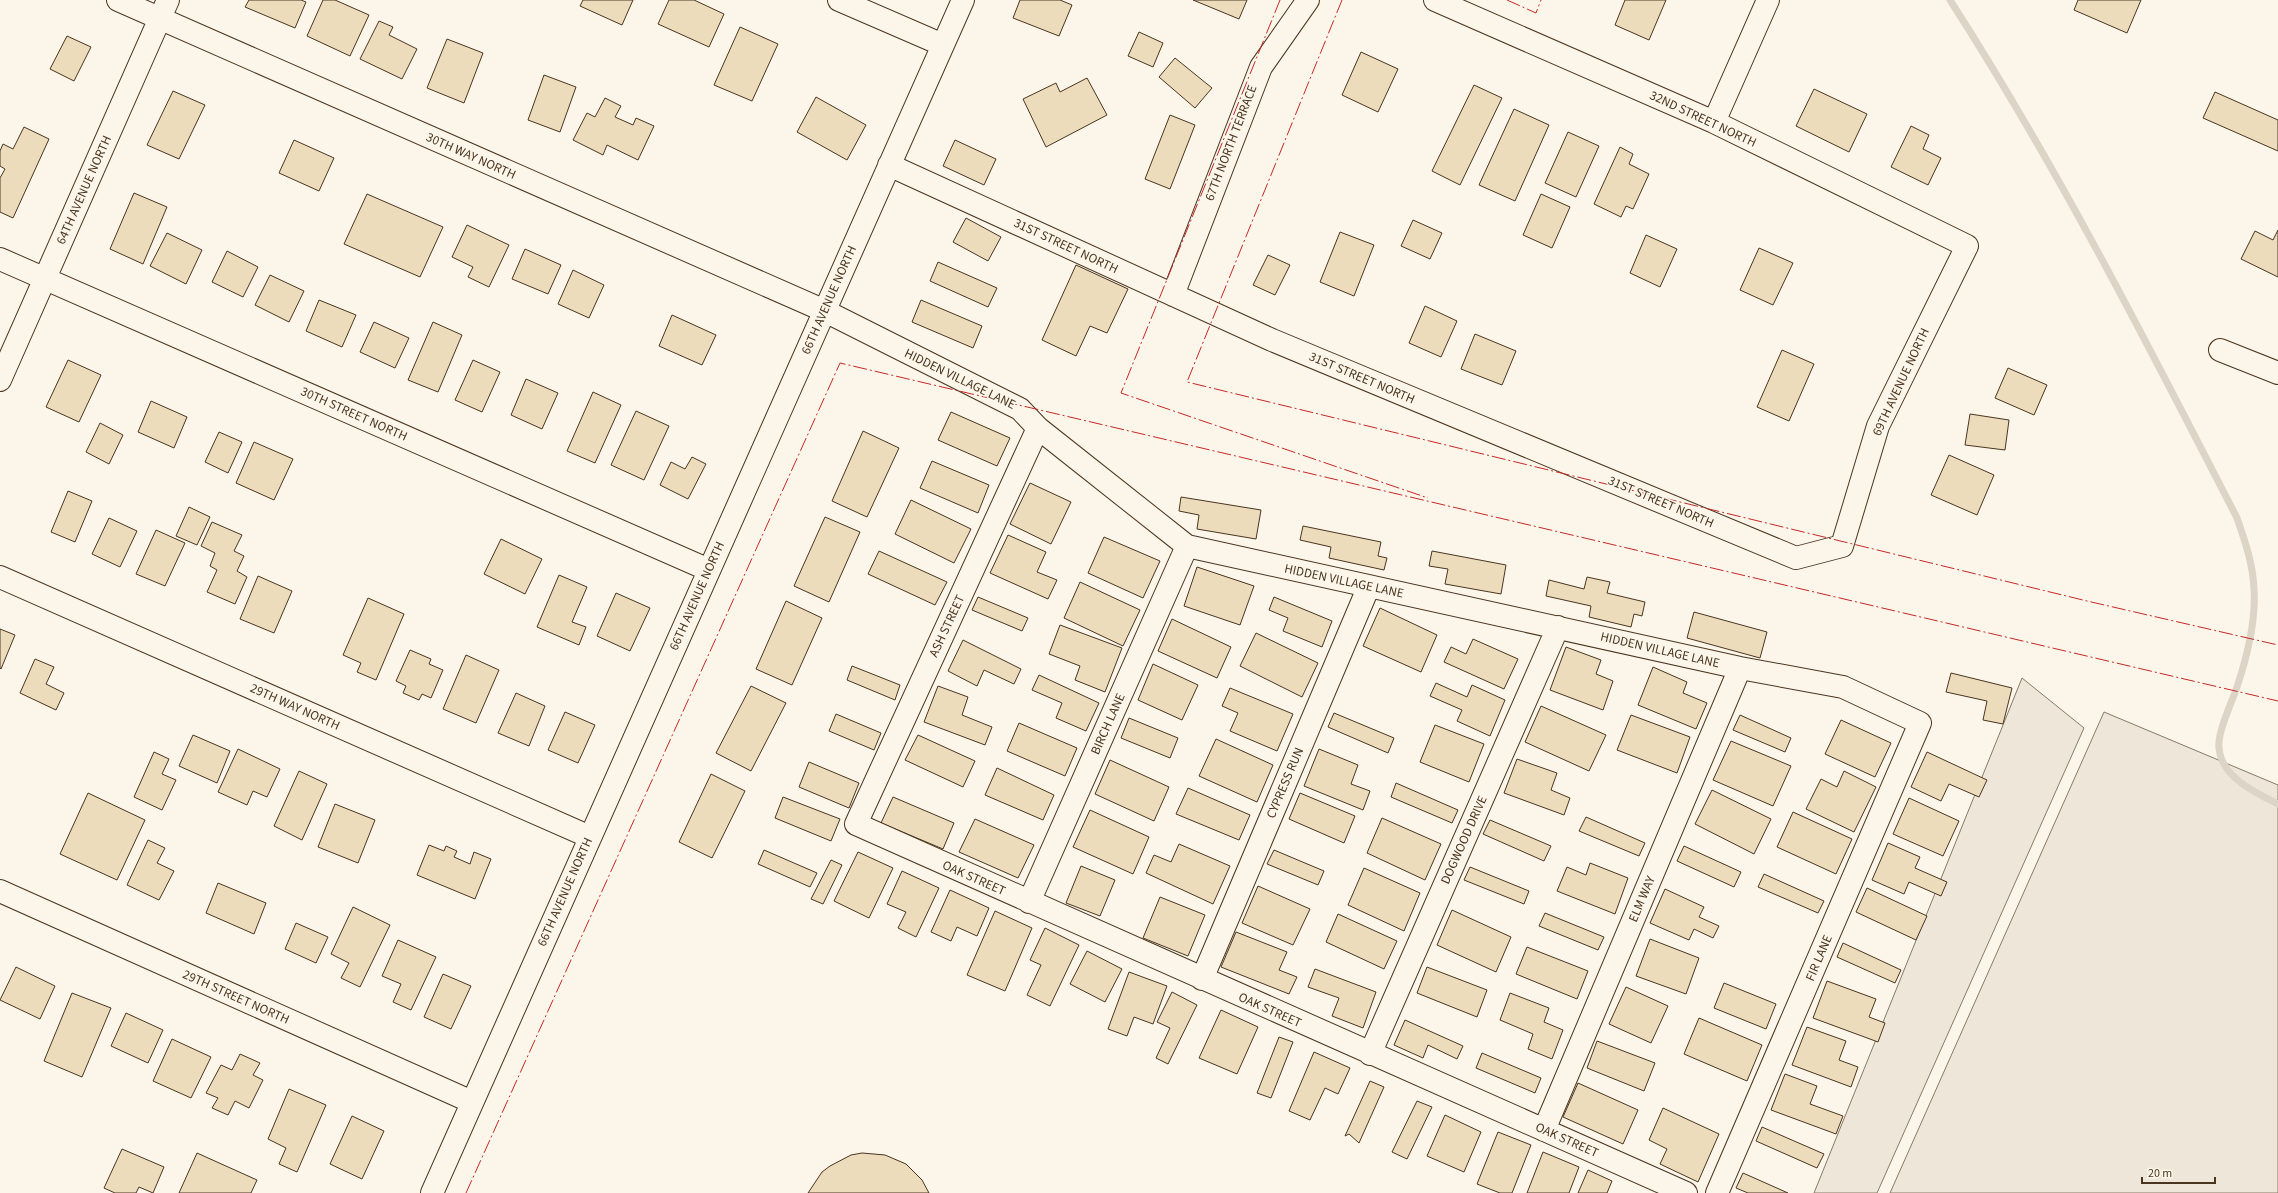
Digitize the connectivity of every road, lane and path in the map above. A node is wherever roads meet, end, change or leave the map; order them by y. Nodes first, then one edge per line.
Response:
1 (118, 0) edge
2 (839, 0) edge
3 (963, 0) edge
4 (1308, 0) edge
5 (1435, 0) edge
6 (1768, 0) edge
7 (164, 9) edge
8 (943, 45) junction
9 (1714, 122) junction
10 (889, 166) junction
11 (1967, 246) joint
12 (0, 259) edge
13 (45, 279) junction
14 (1173, 295) junction
15 (824, 311) junction
16 (2220, 350) dead end
17 (2278, 373) edge
18 (0, 380) edge
19 (1038, 428) junction
20 (1187, 546) junction
21 (1842, 546) joint
22 (709, 570) junction
23 (0, 577) edge
24 (1369, 586) junction
25 (1558, 627) junction
26 (1740, 668) junction
27 (1920, 723) joint
28 (856, 824) joint
29 (590, 837) junction
30 (0, 891) edge
31 (1029, 902) junction
32 (1202, 979) junction
33 (1370, 1054) junction
34 (472, 1102) junction
35 (1544, 1130) junction
36 (432, 1193) edge
37 (1686, 1193) edge
38 (1717, 1193) edge

1 - 7 street, 30TH WAY NORTH
2 - 8 street
3 - 8 street, 66TH AVENUE NORTH
4 - 14 street, 67TH NORTH TERRACE
5 - 9 street, 32ND STREET NORTH
6 - 9 street
7 - 13 street, 64TH AVENUE NORTH
7 - 15 street, 30TH WAY NORTH
8 - 10 street, 66TH AVENUE NORTH
9 - 11 street, 32ND STREET NORTH
10 - 14 street, 31ST STREET NORTH
10 - 15 street, 66TH AVENUE NORTH
11 - 21 street, 69TH AVENUE NORTH
12 - 13 street, 30TH STREET NORTH
13 - 18 street, 64TH AVENUE NORTH
13 - 22 street, 30TH STREET NORTH
14 - 21 street, 31ST STREET NORTH
15 - 19 street, HIDDEN VILLAGE LANE
15 - 22 street, 66TH AVENUE NORTH
16 - 17 street
19 - 20 street, HIDDEN VILLAGE LANE
19 - 28 street, ASH STREET
20 - 24 street, HIDDEN VILLAGE LANE
20 - 31 street, BIRCH LANE
22 - 29 street, 66TH AVENUE NORTH
23 - 29 street, 29TH WAY NORTH
24 - 25 street, HIDDEN VILLAGE LANE
24 - 32 street, CYPRESS RUN
25 - 26 street, HIDDEN VILLAGE LANE
25 - 33 street, DOGWOOD DRIVE
26 - 27 street, HIDDEN VILLAGE LANE
26 - 35 street, ELM WAY
27 - 38 street, FIR LANE
28 - 31 street, OAK STREET
29 - 34 street, 66TH AVENUE NORTH
30 - 34 street, 29TH STREET NORTH
31 - 32 street, OAK STREET
32 - 33 street, OAK STREET
33 - 35 street, OAK STREET
34 - 36 street, 66TH AVENUE NORTH
35 - 37 street, OAK STREET

